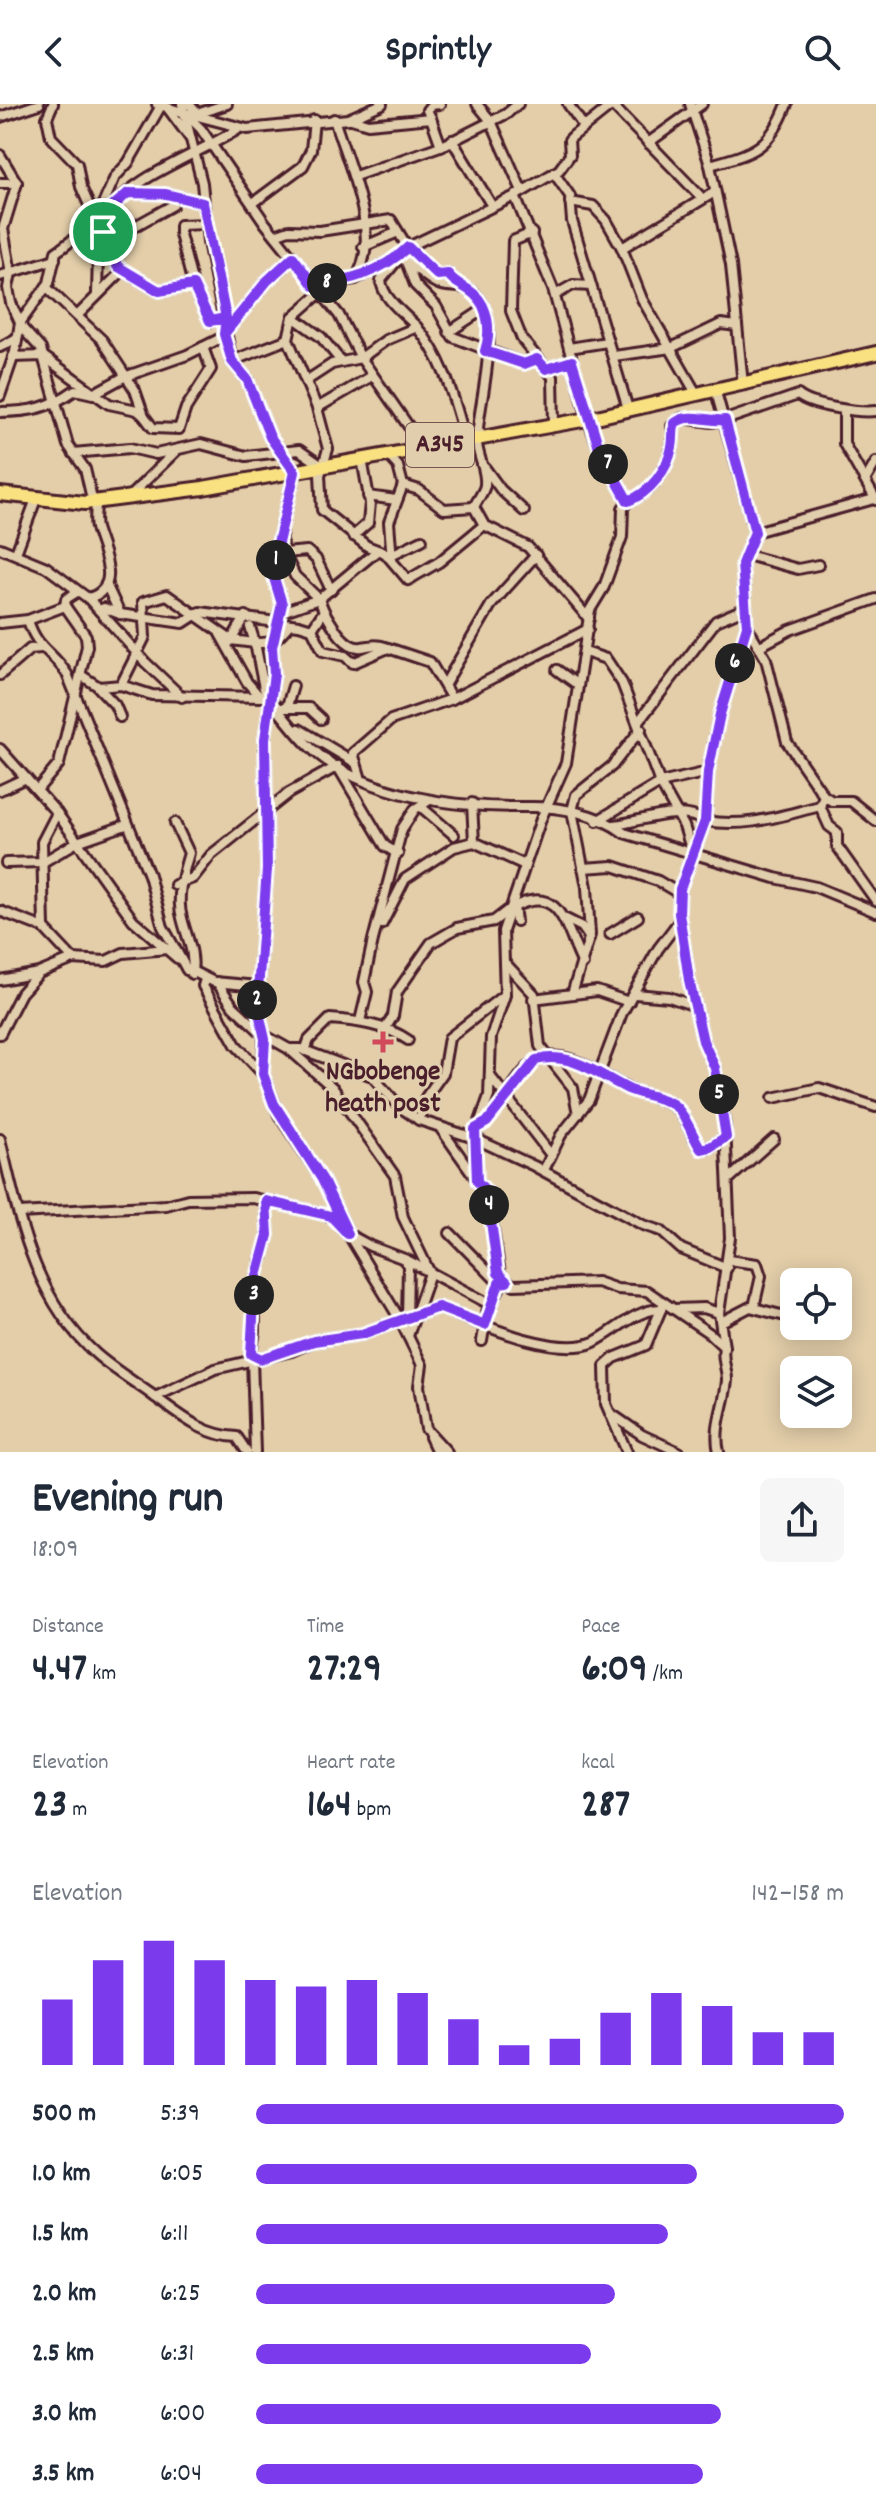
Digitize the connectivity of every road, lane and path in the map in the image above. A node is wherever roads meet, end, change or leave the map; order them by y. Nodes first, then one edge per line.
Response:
1 (39, 104) edge
2 (53, 104) edge
3 (227, 104) edge
4 (382, 104) edge
5 (440, 104) edge
6 (477, 104) edge
7 (518, 104) edge
8 (568, 104) edge
9 (702, 104) edge
10 (787, 104) edge
11 (162, 105) edge
12 (611, 105) edge
13 (183, 107) edge
14 (691, 109) edge
15 (197, 114) junction
16 (0, 117) edge
17 (431, 118) junction
18 (334, 119) junction
19 (348, 119) junction
20 (314, 120) junction
21 (491, 121) junction
22 (584, 127) junction
23 (237, 130) junction
24 (452, 140) junction
25 (648, 143) junction
26 (213, 145) junction
27 (194, 146) junction
28 (441, 146) junction
29 (0, 155) edge
30 (710, 165) junction
31 (554, 173) junction
32 (355, 176) junction
33 (0, 183) edge
34 (17, 183) junction
35 (128, 193) junction
36 (519, 193) junction
37 (713, 193) junction
38 (170, 195) junction
39 (702, 198) junction
40 (570, 202) junction
41 (203, 203) junction
42 (253, 203) junction
43 (173, 205) junction
44 (492, 206) junction
45 (96, 221) junction
46 (364, 222) junction
47 (206, 224) junction
48 (180, 225) junction
49 (86, 232) junction
50 (398, 232) junction
51 (532, 233) junction
52 (275, 235) junction
53 (110, 240) junction
54 (363, 247) junction
55 (408, 247) junction
56 (622, 248) junction
57 (293, 257) junction
58 (55, 259) junction
59 (400, 260) junction
60 (123, 270) junction
61 (11, 273) junction
62 (0, 276) edge
63 (355, 279) junction
64 (193, 285) junction
65 (458, 286) junction
66 (591, 286) junction
67 (46, 287) junction
68 (316, 290) junction
69 (97, 294) junction
70 (555, 295) junction
71 (484, 309) junction
72 (78, 315) junction
73 (293, 317) junction
74 (226, 318) junction
75 (20, 323) junction
76 (737, 326) junction
77 (417, 327) junction
78 (449, 332) junction
79 (226, 334) junction
80 (17, 338) junction
81 (288, 339) junction
82 (607, 342) junction
83 (0, 347) edge
84 (203, 347) junction
85 (569, 348) junction
86 (671, 348) junction
87 (485, 351) junction
88 (876, 353) edge
89 (43, 356) junction
90 (614, 356) junction
91 (13, 357) junction
92 (361, 358) junction
93 (537, 359) junction
94 (340, 360) junction
95 (232, 361) junction
96 (572, 361) junction
97 (546, 369) junction
98 (372, 376) junction
99 (124, 377) junction
100 (306, 381) junction
101 (743, 385) junction
102 (716, 392) junction
103 (93, 394) junction
104 (697, 395) junction
105 (0, 396) edge
106 (56, 404) junction
107 (317, 408) junction
108 (628, 409) junction
109 (844, 411) junction
110 (876, 411) edge
111 (0, 412) edge
112 (144, 416) junction
113 (588, 419) junction
114 (725, 420) junction
115 (554, 424) junction
116 (478, 436) junction
117 (423, 447) junction
118 (278, 450) junction
119 (176, 451) junction
120 (73, 453) junction
121 (387, 454) junction
122 (480, 456) junction
123 (362, 459) junction
124 (876, 462) edge
125 (323, 466) junction
126 (295, 472) junction
127 (866, 479) junction
128 (403, 485) junction
129 (0, 494) edge
130 (368, 496) junction
131 (36, 499) junction
132 (125, 500) junction
133 (396, 500) junction
134 (875, 500) edge
135 (628, 501) junction
136 (95, 503) junction
137 (474, 507) junction
138 (524, 511) dead end
139 (484, 525) junction
140 (280, 530) junction
141 (755, 532) junction
142 (353, 536) junction
143 (422, 540) dead end
144 (0, 548) edge
145 (377, 551) junction
146 (16, 553) junction
147 (284, 553) junction
148 (536, 555) junction
149 (747, 555) junction
150 (391, 557) junction
151 (818, 565) dead end
152 (106, 583) junction
153 (331, 590) junction
154 (77, 592) junction
155 (88, 598) junction
156 (319, 599) junction
157 (876, 599) edge
158 (65, 606) junction
159 (746, 608) junction
160 (99, 610) junction
161 (324, 611) junction
162 (120, 614) junction
163 (194, 616) junction
164 (250, 616) junction
165 (279, 617) junction
166 (144, 618) junction
167 (28, 620) junction
168 (0, 623) edge
169 (588, 624) junction
170 (289, 625) junction
171 (747, 626) junction
172 (250, 627) junction
173 (312, 629) junction
174 (255, 643) junction
175 (229, 644) junction
176 (271, 644) junction
177 (760, 646) junction
178 (42, 648) junction
179 (388, 648) junction
180 (585, 652) junction
181 (137, 654) junction
182 (557, 670) dead end
183 (0, 675) edge
184 (81, 675) junction
185 (445, 684) junction
186 (121, 685) junction
187 (578, 685) junction
188 (293, 686) dead end
189 (99, 687) junction
190 (74, 690) junction
191 (182, 697) junction
192 (265, 698) junction
193 (452, 699) junction
194 (284, 710) junction
195 (120, 717) dead end
196 (321, 719) dead end
197 (640, 725) junction
198 (0, 749) edge
199 (356, 763) junction
200 (338, 766) junction
201 (708, 772) junction
202 (360, 776) junction
203 (26, 778) junction
204 (660, 783) junction
205 (0, 790) edge
206 (37, 790) junction
207 (824, 796) junction
208 (429, 800) junction
209 (472, 803) junction
210 (548, 805) junction
211 (420, 806) junction
212 (820, 806) junction
213 (572, 811) junction
214 (57, 813) junction
215 (265, 813) junction
216 (677, 814) junction
217 (596, 821) junction
218 (705, 821) junction
219 (876, 821) edge
220 (175, 823) dead end
221 (126, 825) junction
222 (614, 825) junction
223 (454, 835) dead end
224 (77, 842) junction
225 (474, 842) junction
226 (692, 853) junction
227 (398, 854) junction
228 (43, 862) junction
229 (6, 863) dead end
230 (525, 865) junction
231 (583, 868) junction
232 (402, 882) junction
233 (178, 884) junction
234 (388, 889) junction
235 (680, 894) junction
236 (876, 901) edge
237 (0, 911) edge
238 (507, 911) junction
239 (876, 912) edge
240 (638, 917) dead end
241 (564, 918) junction
242 (680, 920) junction
243 (516, 921) dead end
244 (44, 928) junction
245 (610, 934) dead end
246 (374, 936) junction
247 (590, 938) junction
248 (167, 949) junction
249 (73, 959) junction
250 (505, 963) junction
251 (583, 964) junction
252 (189, 972) junction
253 (39, 973) junction
254 (205, 979) junction
255 (0, 980) edge
256 (217, 982) junction
257 (258, 986) junction
258 (572, 994) junction
259 (635, 994) junction
260 (505, 995) junction
261 (533, 999) junction
262 (629, 1002) junction
263 (695, 1006) junction
264 (360, 1021) junction
265 (385, 1029) junction
266 (0, 1034) edge
267 (264, 1035) junction
268 (408, 1040) dead end
269 (289, 1049) junction
270 (305, 1051) junction
271 (548, 1057) junction
272 (601, 1071) junction
273 (263, 1074) junction
274 (490, 1076) junction
275 (508, 1097) junction
276 (773, 1098) dead end
277 (876, 1107) edge
278 (578, 1114) junction
279 (419, 1120) junction
280 (441, 1128) junction
281 (474, 1133) junction
282 (726, 1137) junction
283 (0, 1139) edge
284 (774, 1139) dead end
285 (551, 1155) junction
286 (544, 1170) junction
287 (729, 1179) junction
288 (477, 1181) junction
289 (266, 1201) junction
290 (19, 1213) junction
291 (450, 1233) dead end
292 (348, 1234) junction
293 (404, 1259) junction
294 (727, 1264) junction
295 (430, 1273) junction
296 (503, 1283) junction
297 (491, 1305) junction
298 (663, 1306) junction
299 (754, 1307) junction
300 (674, 1309) junction
301 (780, 1315) edge
302 (720, 1317) junction
303 (407, 1318) junction
304 (485, 1325) junction
305 (408, 1337) junction
306 (482, 1341) dead end
307 (724, 1347) junction
308 (254, 1359) junction
309 (155, 1397) junction
310 (610, 1412) junction
311 (426, 1429) junction
312 (247, 1452) edge
313 (255, 1452) edge
314 (437, 1452) edge
315 (447, 1452) edge
316 (627, 1452) edge
317 (679, 1452) edge
318 (719, 1452) edge

1 - 16 street
2 - 45 street
3 - 15 street
4 - 19 street
5 - 17 street
6 - 21 street
7 - 21 street
8 - 22 street
9 - 14 street
10 - 30 street
11 - 13 street
11 - 27 street
11 - 45 street
12 - 22 street
12 - 25 street
13 - 15 street
13 - 26 street
13 - 27 street
14 - 25 street
14 - 30 street
15 - 23 street
17 - 19 street
17 - 28 street
18 - 19 street
18 - 20 street
18 - 32 street
20 - 23 street
20 - 42 street
21 - 24 street
21 - 36 street
22 - 31 street
23 - 26 street
24 - 28 street
24 - 44 street
25 - 39 street
26 - 27 street
26 - 42 street
27 - 35 street
27 - 41 street
28 - 32 street
29 - 34 street
30 - 37 street
31 - 36 street
31 - 40 street
32 - 46 street
33 - 34 street
34 - 61 street
35 - 38 street
35 - 45 street
36 - 44 street
36 - 51 street
37 - 39 street
37 - 76 street
38 - 41 street
38 - 43 street
39 - 56 street
40 - 56 street
40 - 66 street
41 - 47 street
42 - 52 street
43 - 48 street
43 - 53 street
44 - 55 street
45 - 49 street
45 - 53 street
46 - 50 street
46 - 52 street
46 - 54 street
47 - 48 street
47 - 74 street
48 - 64 street
49 - 58 street
49 - 69 street
50 - 54 street
50 - 55 street
51 - 70 street
51 - 93 street
52 - 57 street
53 - 60 street
54 - 63 street
55 - 59 street
55 - 65 street
56 - 86 street
57 - 68 street
57 - 79 street
58 - 61 street
58 - 67 street
59 - 63 street
59 - 65 street
59 - 77 street
59 - 78 street
60 - 64 street
60 - 69 street
61 - 62 street
61 - 75 street
63 - 68 street
64 - 74 street
65 - 71 street
66 - 70 street
66 - 82 street
67 - 72 street
67 - 75 street
68 - 73 street
68 - 92 street
69 - 72 street
70 - 85 street
71 - 78 street
71 - 87 street
72 - 99 street
73 - 81 street
73 - 94 street
74 - 79 street
75 - 80 street
75 - 89 street
76 - 86 street
76 - 101 street
77 - 92 street
77 - 116 street
78 - 87 street
79 - 84 street
79 - 95 street
80 - 83 street
80 - 91 street
81 - 95 street
81 - 100 street
82 - 85 street
82 - 90 street
84 - 99 street
84 - 112 street
85 - 96 street
86 - 90 street
86 - 104 street
87 - 93 street
87 - 116 street
88 - 101 highway, A345
89 - 91 street
89 - 103 street
89 - 106 street
90 - 108 street
91 - 105 street
92 - 94 street
92 - 98 street
93 - 97 street
94 - 100 street
95 - 118 street
96 - 97 street
96 - 113 street
97 - 115 street
98 - 107 street
98 - 117 street
99 - 103 street
99 - 112 street
100 - 107 street
101 - 102 highway, A345
102 - 104 highway, A345
102 - 114 street
103 - 106 street
103 - 112 street
104 - 108 highway, A345
106 - 111 street
106 - 120 street
107 - 125 street
108 - 113 highway, A345
109 - 110 street
109 - 114 street
109 - 127 street
113 - 115 highway, A345
113 - 135 street
114 - 135 street
114 - 141 street
115 - 116 highway, A345
116 - 117 highway, A345
116 - 122 street
117 - 121 highway, A345
118 - 119 street
118 - 125 street
118 - 126 street
119 - 120 street
119 - 132 street
120 - 136 street
121 - 123 highway, A345
121 - 128 street
122 - 137 street
122 - 138 street
123 - 125 highway, A345
123 - 130 street
124 - 127 street
125 - 126 highway, A345
125 - 142 street
126 - 132 highway, A345
126 - 140 street
127 - 134 street
128 - 133 street
128 - 137 street
129 - 131 highway, A345
130 - 133 street
130 - 142 street
131 - 136 highway, A345
131 - 146 street
132 - 136 highway, A345
133 - 150 street
134 - 141 street
135 - 169 street
136 - 152 street
137 - 139 street
139 - 148 street
139 - 150 street
140 - 147 street
140 - 165 street
141 - 149 street
142 - 145 street
143 - 150 street
144 - 146 street
145 - 150 street
145 - 153 street
146 - 154 street
147 - 153 street
147 - 156 street
148 - 169 street
148 - 185 street
149 - 151 street
149 - 159 street
152 - 155 street
152 - 162 street
153 - 156 street
154 - 155 street
154 - 158 street
155 - 160 street
156 - 161 street
156 - 165 street
157 - 177 street
158 - 167 street
158 - 184 street
159 - 171 street
159 - 197 street
160 - 162 street
160 - 181 street
161 - 173 street
161 - 179 street
162 - 166 street
163 - 164 street
163 - 166 street
163 - 166 street
163 - 175 street
164 - 165 street
164 - 172 street
164 - 175 street
165 - 170 street
165 - 176 street
166 - 181 street
167 - 168 street
167 - 178 street
169 - 180 street
169 - 193 street
170 - 173 street
170 - 176 street
171 - 177 street
171 - 201 street
172 - 174 street
172 - 176 street
173 - 179 street
174 - 175 street
174 - 176 street
174 - 192 street
175 - 192 street
176 - 192 street
177 - 207 street
178 - 183 street
178 - 190 street
179 - 185 street
180 - 187 street
180 - 197 street
181 - 186 street
181 - 191 street
182 - 187 street
184 - 189 street
184 - 190 street
185 - 193 street
186 - 189 street
186 - 191 street
187 - 210 street
188 - 194 street
189 - 195 street
190 - 206 street
190 - 221 street
191 - 192 street
192 - 194 street
192 - 215 street
193 - 199 street
194 - 196 street
194 - 199 street
194 - 200 street
197 - 204 street
197 - 213 street
198 - 203 street
199 - 202 street
200 - 202 street
200 - 215 street
200 - 227 street
201 - 204 street
201 - 218 street
202 - 208 street
203 - 205 street
203 - 206 street
204 - 216 street
204 - 217 street
206 - 214 street
207 - 212 street
207 - 219 street
208 - 209 street
208 - 211 street
209 - 210 street
209 - 225 street
210 - 213 street
210 - 230 street
211 - 223 street
211 - 227 street
212 - 218 street
212 - 236 street
213 - 217 street
213 - 231 street
214 - 224 street
214 - 228 street
215 - 233 street
215 - 257 street
216 - 218 street
216 - 222 street
216 - 226 street
217 - 222 street
218 - 226 street
220 - 233 street
221 - 224 street
221 - 252 street
222 - 226 street
224 - 228 street
224 - 248 street
225 - 230 street
225 - 232 street
226 - 235 street
226 - 239 street
227 - 234 street
228 - 229 street
228 - 244 street
230 - 238 street
231 - 235 street
231 - 247 street
232 - 234 street
232 - 246 street
233 - 252 street
234 - 246 street
235 - 242 street
237 - 244 street
238 - 250 street
238 - 265 street
240 - 245 street
241 - 243 street
241 - 247 street
241 - 251 street
242 - 259 street
242 - 263 street
244 - 249 street
246 - 264 street
247 - 251 street
248 - 249 street
248 - 252 street
249 - 253 street
250 - 260 street
250 - 261 street
251 - 258 street
252 - 254 street
253 - 255 street
253 - 266 street
254 - 256 street
254 - 273 street
256 - 257 street
256 - 267 street
257 - 267 street
258 - 261 street
258 - 262 street
259 - 262 street
259 - 263 street
260 - 274 street
260 - 279 street
261 - 271 street
262 - 272 street
263 - 282 street
264 - 265 street
264 - 270 street
265 - 268 street
267 - 269 street
267 - 273 street
269 - 270 street
269 - 295 street
270 - 279 street
271 - 272 street
271 - 275 street
271 - 278 street
272 - 278 street
272 - 282 street
273 - 292 street
274 - 275 street
274 - 281 street
275 - 281 street
275 - 285 street
276 - 277 street
278 - 285 street
279 - 280 street
280 - 281 street
280 - 288 street
281 - 286 street
281 - 288 street
282 - 287 street
283 - 290 street
284 - 287 street
285 - 286 street
286 - 294 street
287 - 294 street
288 - 296 street
289 - 290 street
289 - 292 street
289 - 308 street
290 - 309 street
291 - 296 street
292 - 293 street
292 - 303 street
293 - 295 street
293 - 303 street
294 - 299 street
294 - 302 street
295 - 297 street
295 - 303 street
296 - 297 street
296 - 298 street
297 - 304 street
298 - 300 street
298 - 304 street
298 - 310 street
299 - 301 street
299 - 302 street
300 - 302 street
300 - 307 street
302 - 307 street
303 - 304 street
303 - 305 street
303 - 305 street
303 - 308 street
304 - 306 street
305 - 311 street
307 - 318 street
308 - 309 street
308 - 313 street
309 - 312 street
310 - 316 street
310 - 317 street
311 - 314 street
311 - 315 street

